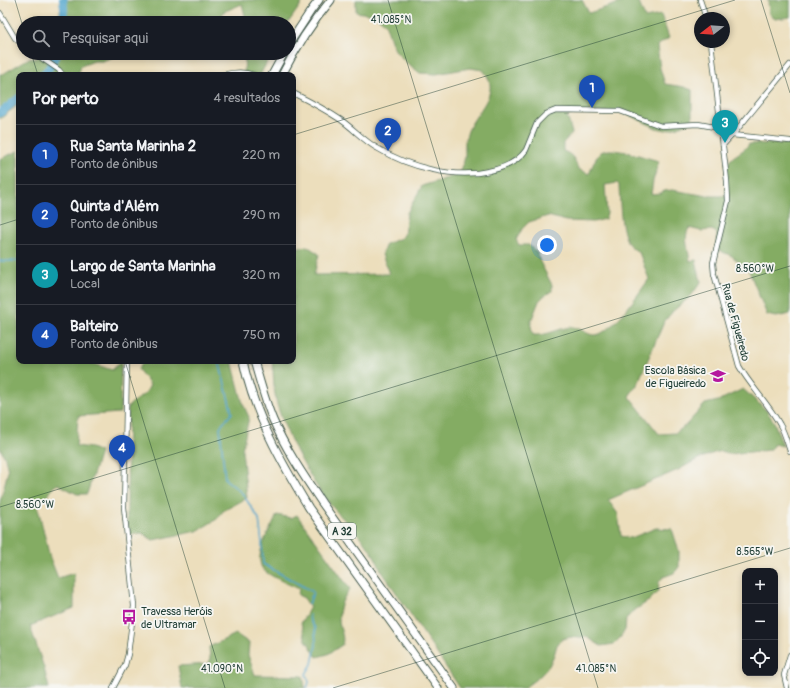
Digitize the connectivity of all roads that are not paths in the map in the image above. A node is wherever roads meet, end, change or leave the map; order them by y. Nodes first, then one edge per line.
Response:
1 (319, 0) edge
2 (331, 0) edge
3 (700, 0) edge
4 (704, 12) edge
5 (0, 13) edge
6 (296, 33) edge
7 (16, 39) edge
8 (296, 48) edge
9 (712, 48) edge
10 (45, 60) edge
11 (280, 60) edge
12 (290, 60) edge
13 (790, 65) edge
14 (61, 72) edge
15 (274, 72) edge
16 (284, 72) edge
17 (296, 94) edge
18 (720, 128) junction
19 (732, 135) junction
20 (790, 141) edge
21 (723, 145) junction
22 (127, 364) edge
23 (244, 364) edge
24 (255, 364) edge
25 (790, 451) edge
26 (790, 655) edge
27 (113, 688) edge
28 (438, 688) edge
29 (454, 688) edge
30 (787, 688) edge

1 - 6 highway
2 - 8 highway
3 - 4 street
5 - 7 street
9 - 18 street, Rua de Figueiredo
10 - 14 street
11 - 15 highway
12 - 16 highway
13 - 19 street
17 - 18 street
18 - 19 street
18 - 21 street, Rua de Figueiredo
19 - 20 street
19 - 21 street
21 - 25 street, Rua de Figueiredo
22 - 27 street
23 - 28 highway, A 32
24 - 29 highway, A 32
26 - 30 street

